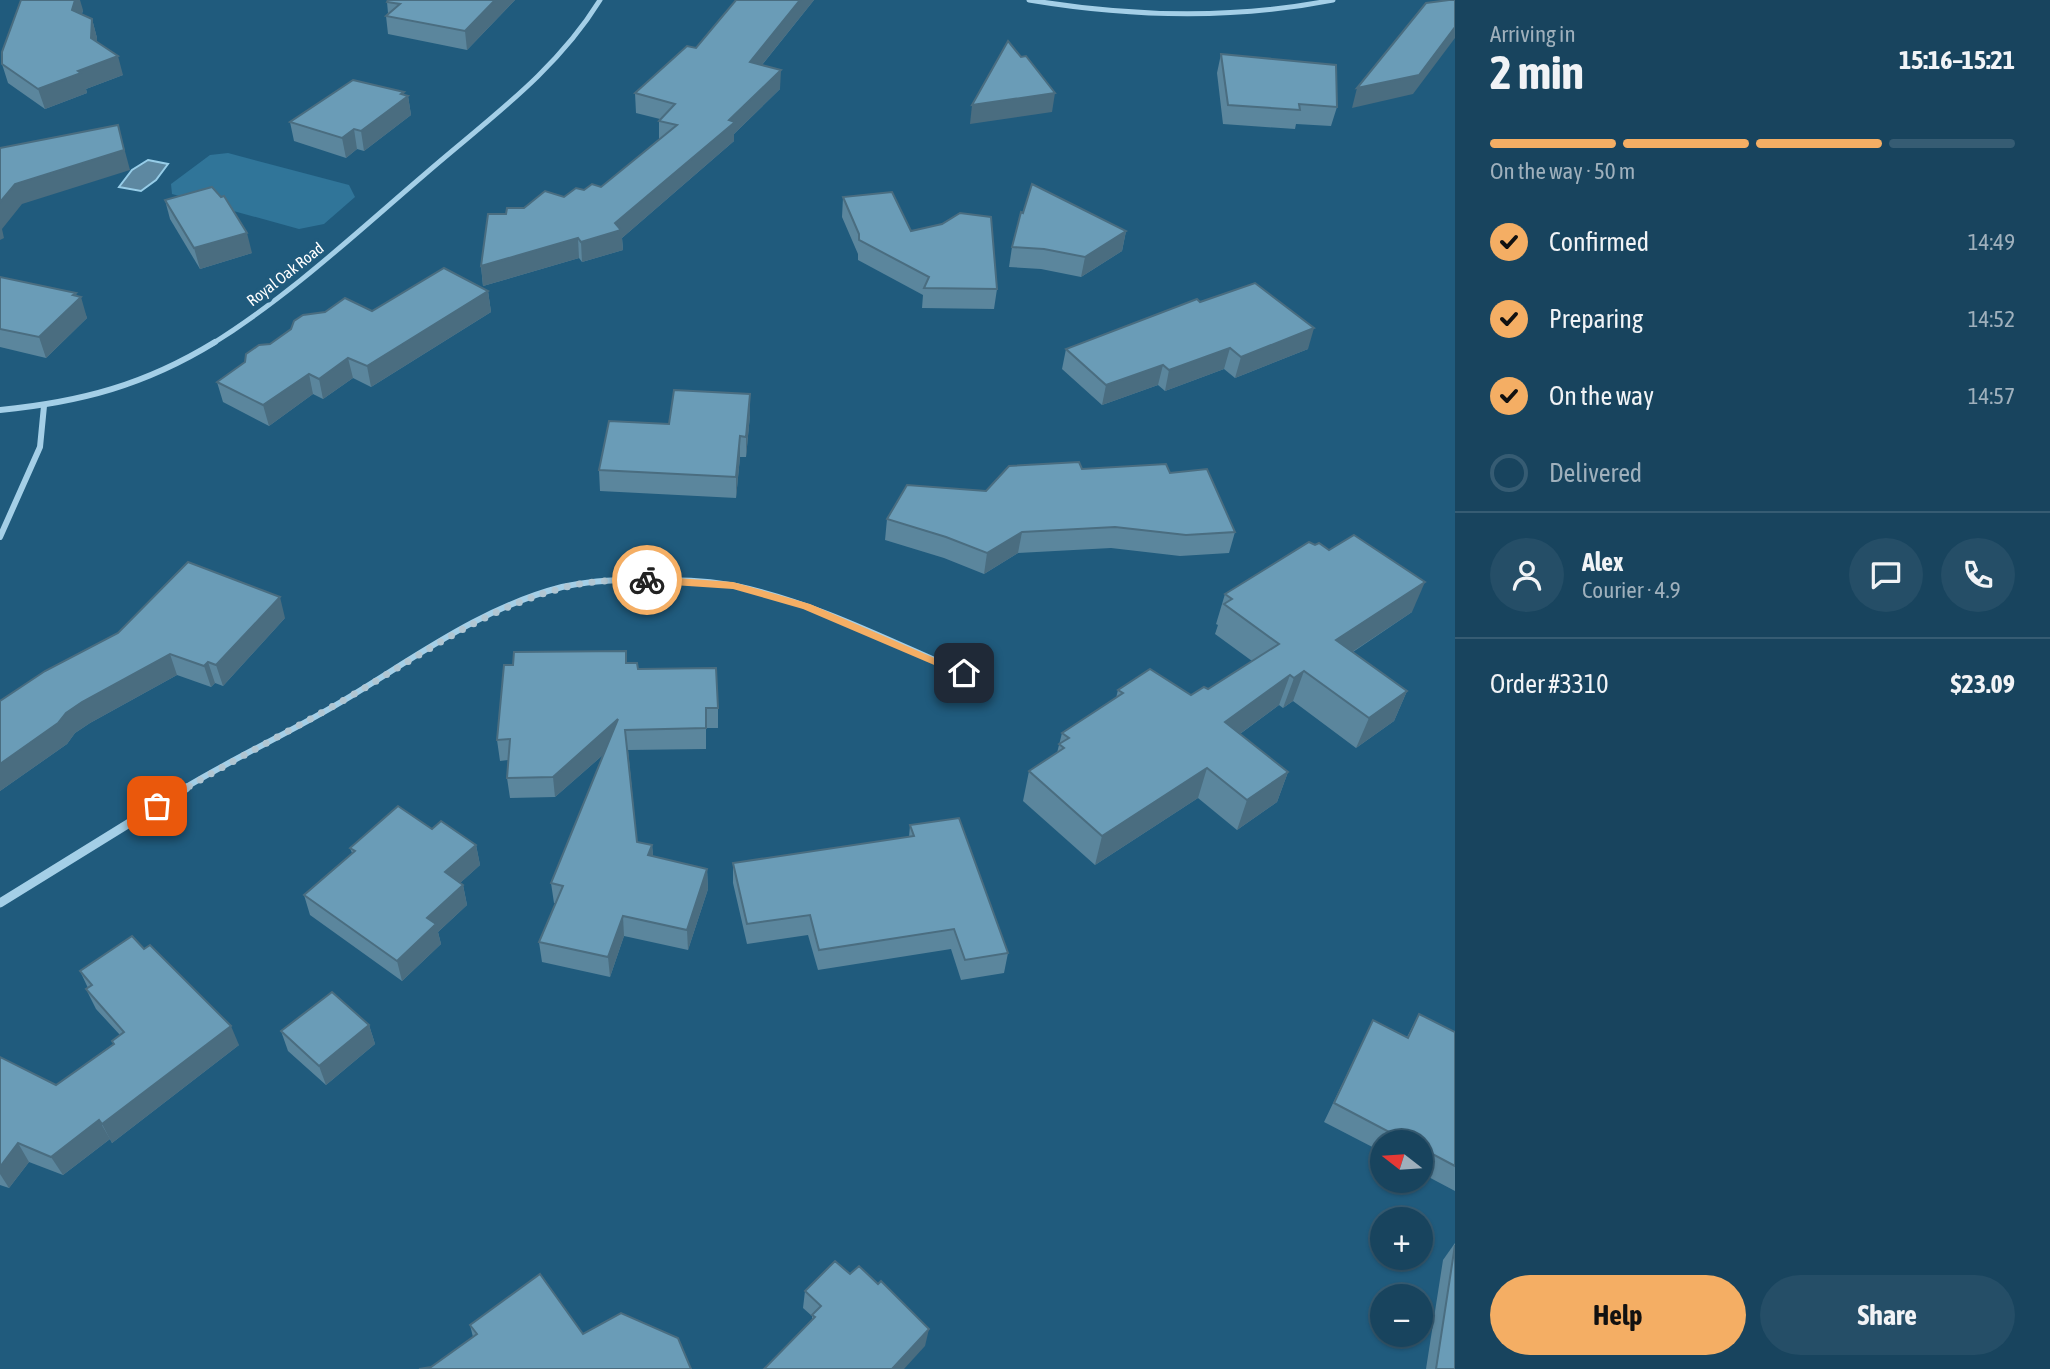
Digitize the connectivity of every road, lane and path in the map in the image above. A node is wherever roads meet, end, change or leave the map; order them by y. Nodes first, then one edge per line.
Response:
1 (600, 0) edge
2 (1029, 0) edge
3 (1333, 0) edge
4 (44, 406) junction
5 (0, 410) edge
6 (0, 537) edge
7 (964, 673) dead end
8 (0, 904) edge

1 - 4 street, Royal Oak Road
2 - 3 street
4 - 5 street, Royal Oak Road
4 - 6 street
7 - 8 street

